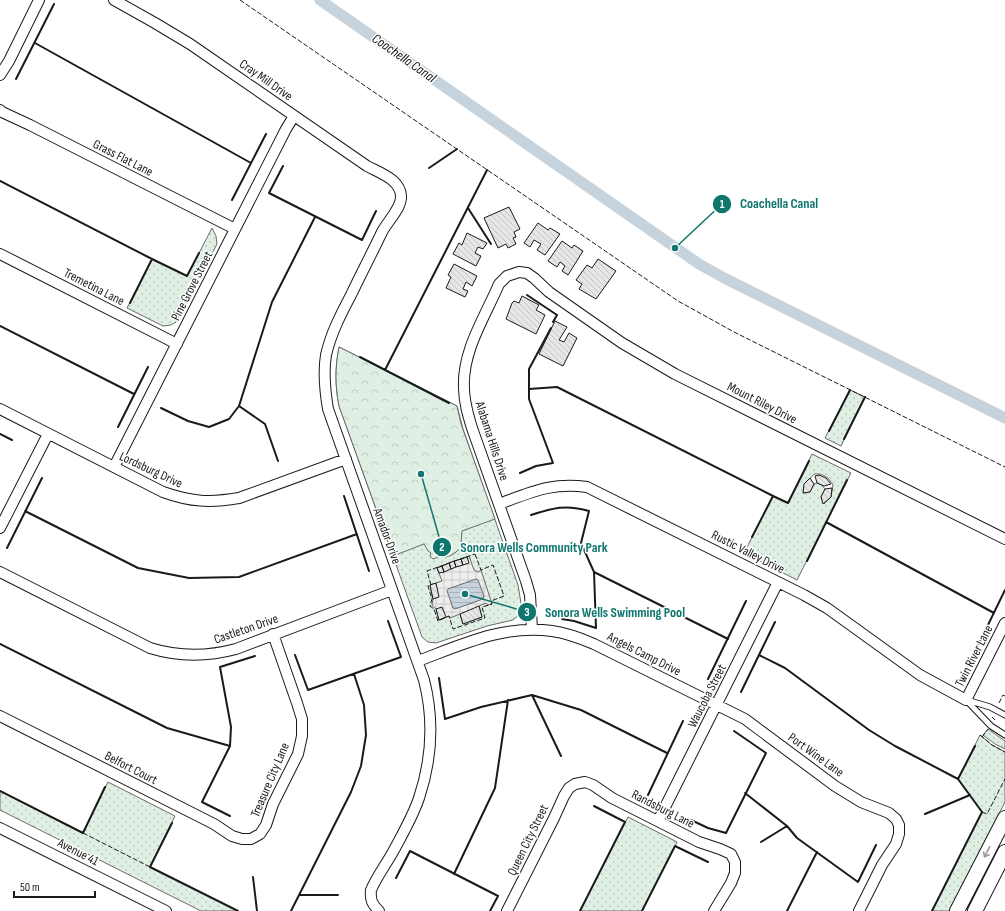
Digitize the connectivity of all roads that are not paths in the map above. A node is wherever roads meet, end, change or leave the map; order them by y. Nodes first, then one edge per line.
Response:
1 (39, 0) edge
2 (114, 0) edge
3 (0, 75) edge
4 (0, 110) edge
5 (294, 116) junction
6 (399, 187) joint
7 (235, 229) junction
8 (0, 254) edge
9 (519, 272) joint
10 (177, 344) junction
11 (0, 409) edge
12 (48, 434) junction
13 (346, 459) junction
14 (114, 467) junction
15 (499, 504) junction
16 (0, 528) edge
17 (1005, 539) edge
18 (0, 572) edge
19 (778, 582) junction
20 (392, 590) junction
21 (1005, 623) edge
22 (532, 630) junction
23 (273, 634) junction
24 (418, 661) junction
25 (966, 700) junction
26 (717, 705) junction
27 (1005, 715) edge
28 (0, 716) edge
29 (1005, 727) edge
30 (1003, 734) edge
31 (575, 784) joint
32 (1005, 818) edge
33 (658, 821) junction
34 (0, 828) edge
35 (251, 839) joint
36 (1005, 852) edge
37 (166, 911) edge
38 (379, 911) edge
39 (507, 911) edge
40 (714, 911) edge
41 (859, 911) edge
42 (957, 911) edge
43 (975, 911) edge

1 - 3 street
2 - 5 street, Cray Mill Drive
4 - 7 street, Grass Flat Lane
5 - 6 street, Cray Mill Drive
5 - 7 street, Pine Grove Street
6 - 13 street, Amador Drive
7 - 10 street, Pine Grove Street
8 - 10 street, Tremetina Lane
9 - 15 street, Alabama Hills Drive
9 - 17 street, Mount Riley Drive
10 - 14 street, Pine Grove Street
11 - 12 street, Lordsburg Drive
12 - 14 street, Lordsburg Drive
12 - 16 street
13 - 14 street, Lordsburg Drive
13 - 20 street, Amador Drive
15 - 19 street, Rustic Valley Drive
15 - 22 street, Alabama Hills Drive
18 - 23 street, Castleton Drive
19 - 25 street, Rustic Valley Drive
19 - 26 street, Waucoba Street
20 - 23 street, Castleton Drive
20 - 24 street, Amador Drive
21 - 25 street, Twin River Lane
22 - 24 street, Angels Camp Drive
22 - 26 street, Angels Camp Drive
23 - 35 street, Treasure City Lane
24 - 38 street, Amador Drive
25 - 27 lane, Rustic Valley Drive
25 - 30 lane, Rustic Valley Drive
26 - 33 street, Waucoba Street
26 - 41 street, Port Wine Lane
28 - 35 street, Belfort Court
29 - 30 lane
31 - 33 street, Randsburg Lane
31 - 39 street, Queen City Street
32 -> 42 street
33 - 40 street, Randsburg Lane
34 - 37 street, Avenue 41
36 - 43 street

